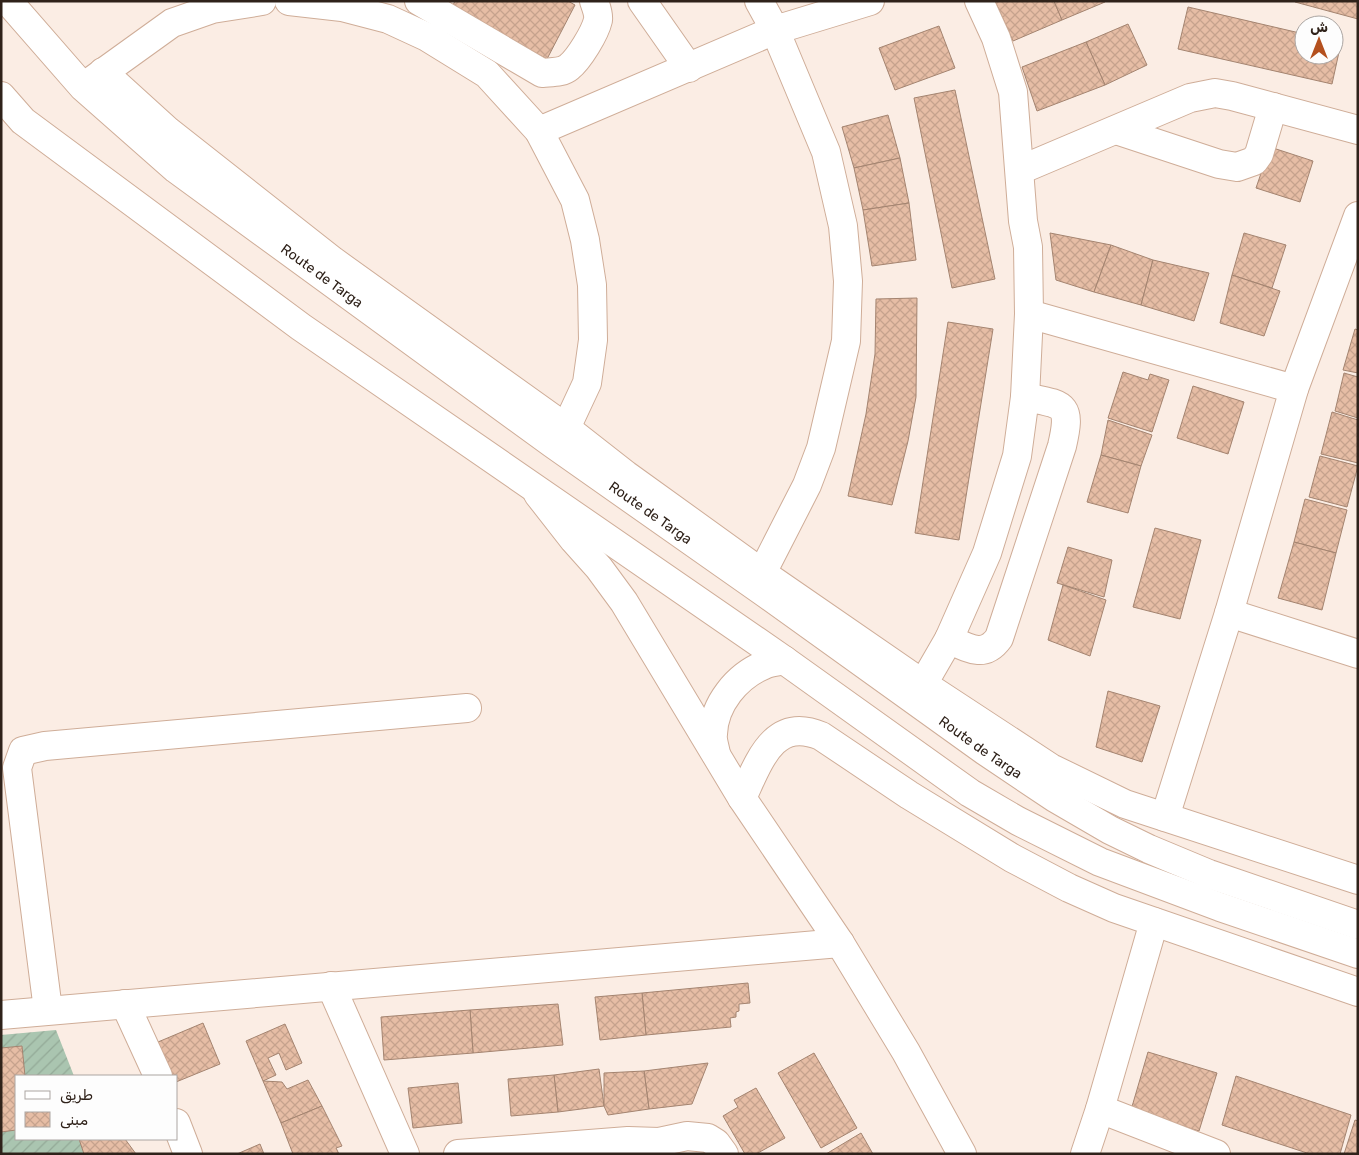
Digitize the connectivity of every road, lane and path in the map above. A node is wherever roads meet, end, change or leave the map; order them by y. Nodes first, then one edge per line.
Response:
1 (8, 1) edge
2 (262, 1) edge
3 (289, 1) edge
4 (419, 1) edge
5 (594, 1) edge
6 (642, 1) edge
7 (759, 1) edge
8 (870, 1) edge
9 (979, 1) edge
10 (775, 30) junction
11 (690, 68) junction
12 (93, 79) junction
13 (1, 96) edge
14 (1273, 107) junction
15 (12, 115) edge
16 (1116, 130) junction
17 (1358, 130) edge
18 (539, 131) junction
19 (1020, 170) junction
20 (1358, 216) edge
21 (1029, 314) junction
22 (1294, 389) junction
23 (1025, 397) junction
24 (566, 428) junction
25 (532, 487) junction
26 (762, 573) junction
27 (1229, 613) junction
28 (949, 639) junction
29 (1358, 654) edge
30 (784, 660) junction
31 (923, 684) junction
32 (467, 708) dead end
33 (717, 758) junction
34 (742, 798) junction
35 (1165, 817) junction
36 (1358, 880) edge
37 (1154, 922) junction
38 (1358, 925) edge
39 (840, 943) junction
40 (1358, 954) edge
41 (331, 986) junction
42 (1358, 992) edge
43 (125, 1004) junction
44 (48, 1010) junction
45 (1, 1014) edge
46 (158, 1075) edge
47 (1100, 1109) junction
48 (178, 1128) edge
49 (652, 1148) edge
50 (188, 1154) edge
51 (405, 1154) edge
52 (458, 1154) edge
53 (724, 1154) edge
54 (962, 1154) edge
55 (1085, 1154) edge
56 (1216, 1154) edge

1 - 12 street, Route de Targa
2 - 12 street
3 - 18 street
4 - 5 street
6 - 11 street
7 - 10 street
8 - 10 street
9 - 19 street
10 - 11 street
10 - 26 street
11 - 18 street
12 - 24 street
12 - 38 street, Route de Targa
13 - 15 street
14 - 16 street
14 - 16 street
14 - 17 street
15 - 25 street
16 - 19 street
18 - 24 street
19 - 21 street
20 - 22 street
21 - 22 street
21 - 23 street
22 - 27 street
23 - 28 street
23 - 28 street
24 - 26 street
25 - 30 street
25 - 33 street
26 - 31 street
27 - 29 street
27 - 35 street
28 - 31 street
30 - 33 street
30 - 40 street
31 - 35 street
32 - 44 street
33 - 34 street
34 - 37 street
34 - 39 street
35 - 36 street
37 - 42 street
37 - 47 street
39 - 41 street
39 - 54 street
41 - 43 street
41 - 51 street
43 - 44 street
43 - 46 street
44 - 45 street
47 - 55 street
47 - 56 street
48 - 50 street
49 - 52 street
49 - 53 street

